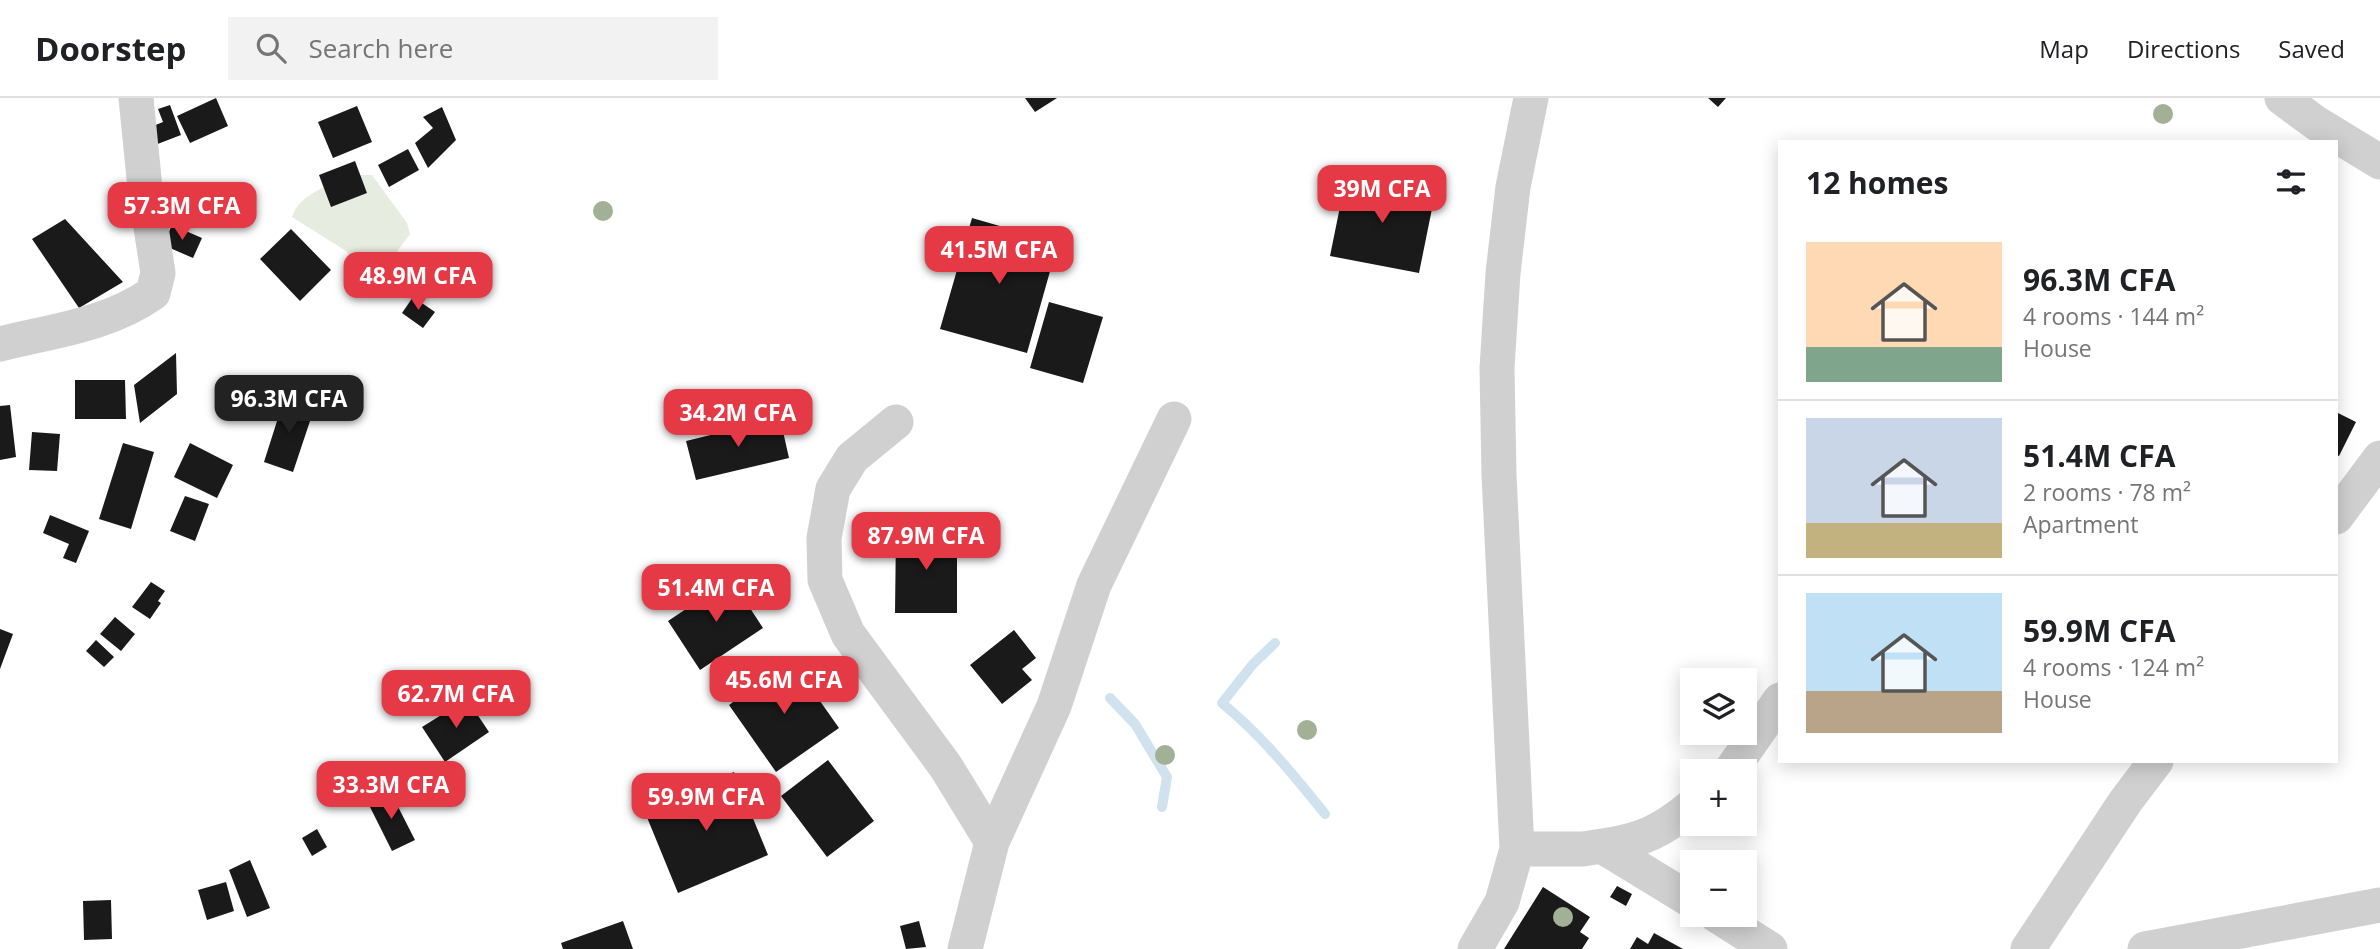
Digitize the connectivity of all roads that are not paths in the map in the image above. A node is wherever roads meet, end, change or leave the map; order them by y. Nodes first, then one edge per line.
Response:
1 (136, 98) edge
2 (1531, 98) edge
3 (2282, 98) edge
4 (2335, 140) edge
5 (2340, 144) edge
6 (2380, 162) edge
7 (0, 344) edge
8 (1174, 419) dead end
9 (896, 422) dead end
10 (2380, 458) edge
11 (2338, 514) edge
12 (1778, 703) edge
13 (1739, 759) edge
14 (2154, 763) edge
15 (1680, 815) edge
16 (992, 842) junction
17 (1602, 846) junction
18 (1517, 849) junction
19 (1680, 894) edge
20 (2380, 905) edge
21 (1735, 927) edge
22 (965, 949) edge
23 (1475, 949) edge
24 (1770, 949) edge
25 (2028, 949) edge
26 (2145, 949) edge

1 - 7 street
2 - 18 street
3 - 4 street
5 - 6 street
8 - 16 street
9 - 16 street
10 - 11 street
12 - 13 street
14 - 25 street
15 - 17 street
16 - 22 street
17 - 18 street
17 - 19 street
18 - 23 street
20 - 26 street
21 - 24 street

